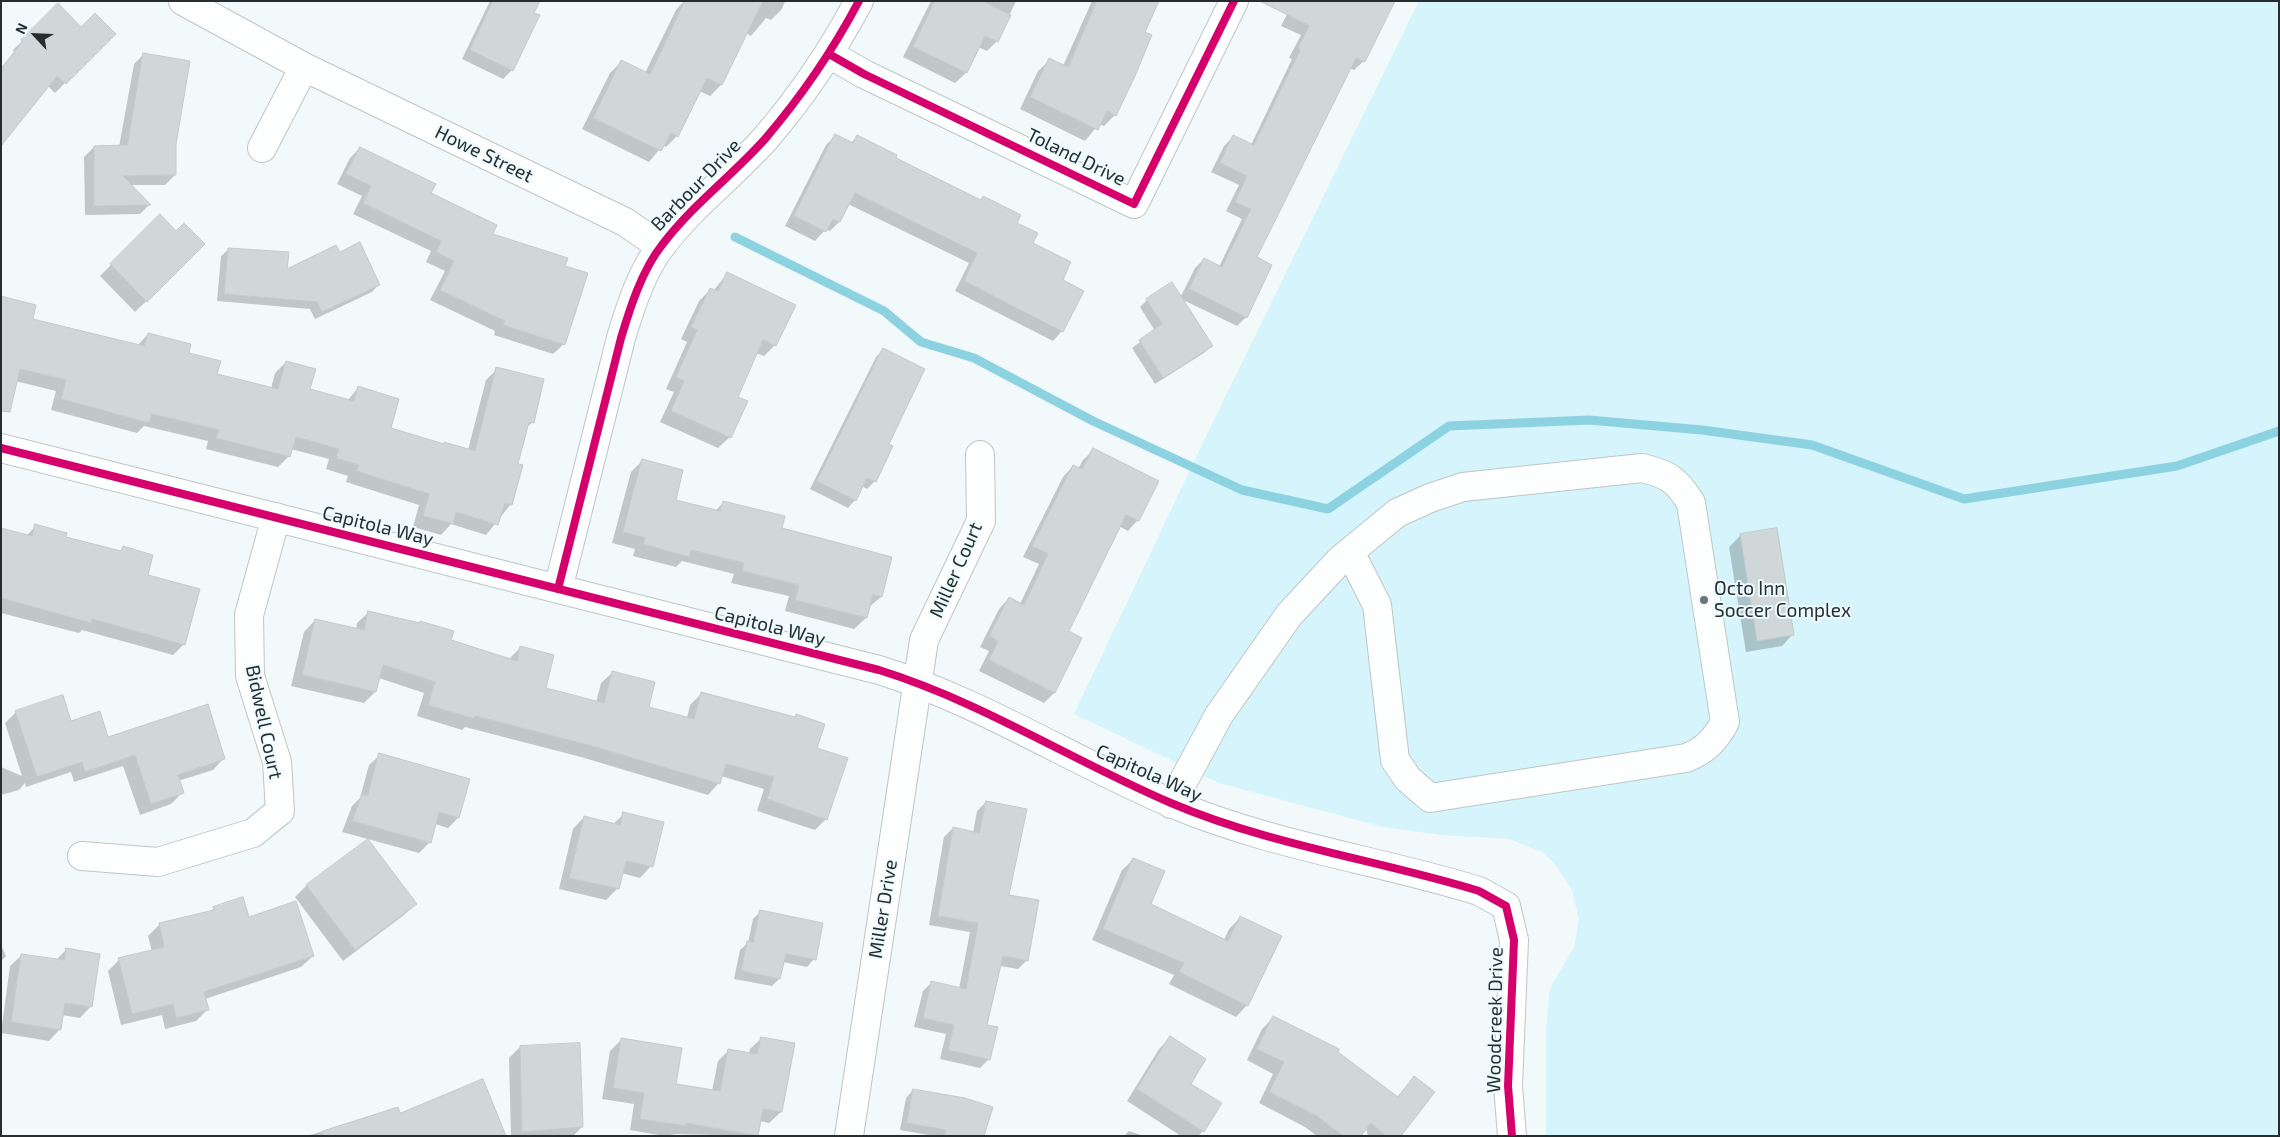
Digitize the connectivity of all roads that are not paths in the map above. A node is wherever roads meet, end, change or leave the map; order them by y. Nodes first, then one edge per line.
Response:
1 (182, 1) edge
2 (859, 1) edge
3 (1234, 1) edge
4 (829, 54) junction
5 (304, 67) junction
6 (262, 148) dead end
7 (660, 246) junction
8 (1, 448) edge
9 (980, 455) dead end
10 (276, 517) junction
11 (1350, 552) junction
12 (558, 589) junction
13 (917, 682) junction
14 (1171, 804) junction
15 (82, 856) dead end
16 (1506, 906) joint
17 (849, 1136) edge
18 (1512, 1136) edge

1 - 5 street, Howe Street
2 - 4 street, Barbour Drive
3 - 4 street, Toland Drive
4 - 7 street, Barbour Drive
5 - 6 street
5 - 7 street, Howe Street
7 - 12 street, Barbour Drive
8 - 10 street, Capitola Way
9 - 13 street, Miller Court
10 - 12 street, Capitola Way
10 - 15 street, Bidwell Court
11 - 11 street
11 - 14 street
12 - 13 street, Capitola Way
13 - 14 street, Capitola Way
13 - 17 street, Miller Drive
14 - 16 street, Capitola Way
16 - 18 street, Woodcreek Drive

